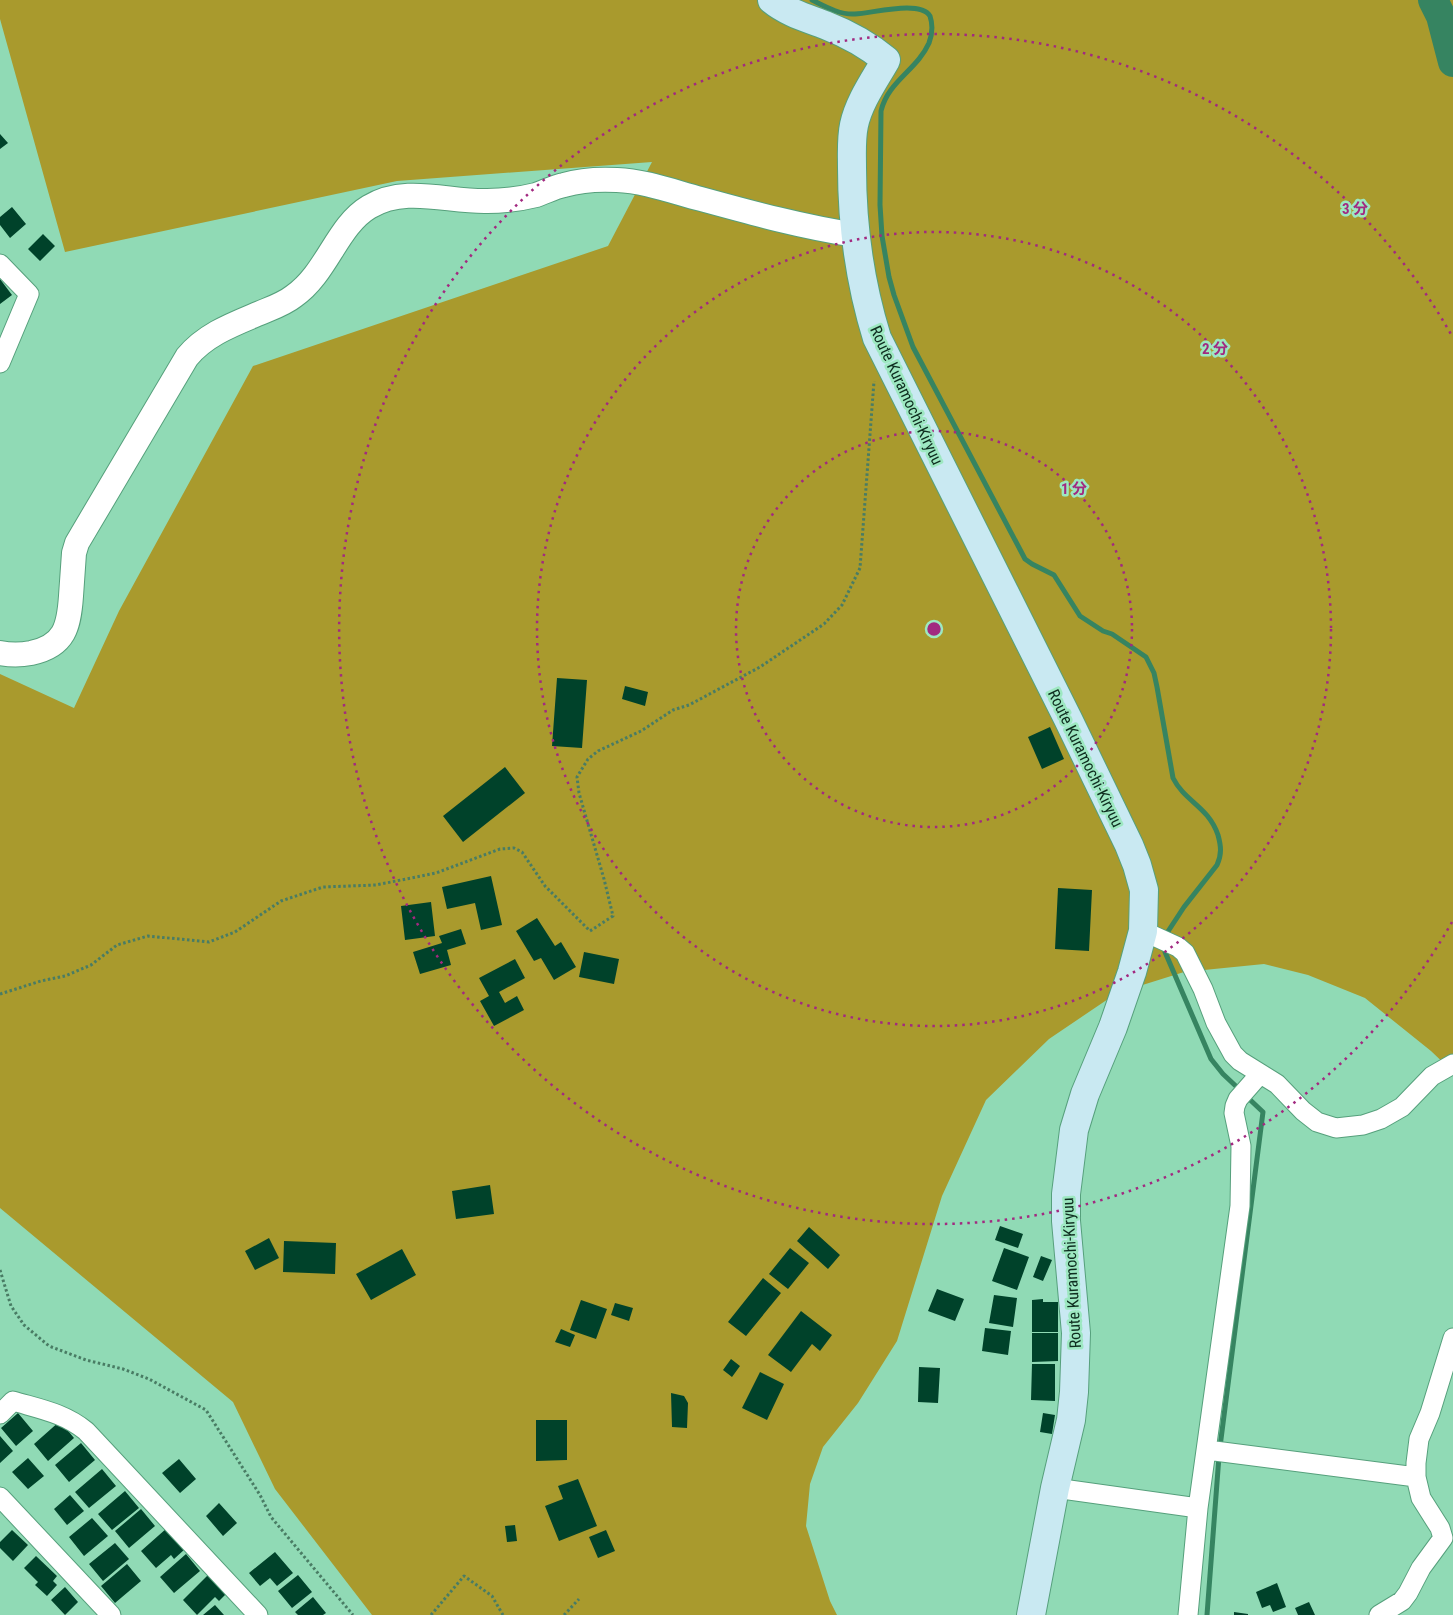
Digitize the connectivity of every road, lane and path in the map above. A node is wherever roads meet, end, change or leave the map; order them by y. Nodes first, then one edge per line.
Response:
1 (772, 0) edge
2 (856, 235) junction
3 (0, 264) edge
4 (0, 363) edge
5 (874, 376) dead end
6 (0, 653) edge
7 (1148, 933) junction
8 (0, 994) edge
9 (1453, 1064) edge
10 (1256, 1079) junction
11 (0, 1270) edge
12 (1453, 1338) edge
13 (0, 1414) edge
14 (1216, 1451) junction
15 (1416, 1477) junction
16 (1055, 1488) junction
17 (0, 1497) edge
18 (1198, 1508) junction
19 (579, 1599) dead end
20 (111, 1615) edge
21 (257, 1615) edge
22 (353, 1615) edge
23 (431, 1615) edge
24 (503, 1615) edge
25 (564, 1615) edge
26 (1032, 1615) edge
27 (1188, 1615) edge
28 (1379, 1615) edge

1 - 2 main road, Route Kuramochi-Kiryuu
2 - 6 street
2 - 7 main road, Route Kuramochi-Kiryuu
3 - 4 street
5 - 8 path
7 - 10 street
7 - 16 main road, Route Kuramochi-Kiryuu
9 - 10 street
10 - 14 street
11 - 22 path
12 - 15 street
13 - 21 street
14 - 15 street
14 - 18 street
15 - 28 street
16 - 18 street
16 - 26 main road, Route Kuramochi-Kiryuu
17 - 20 street
18 - 27 street
19 - 25 path
23 - 24 path

